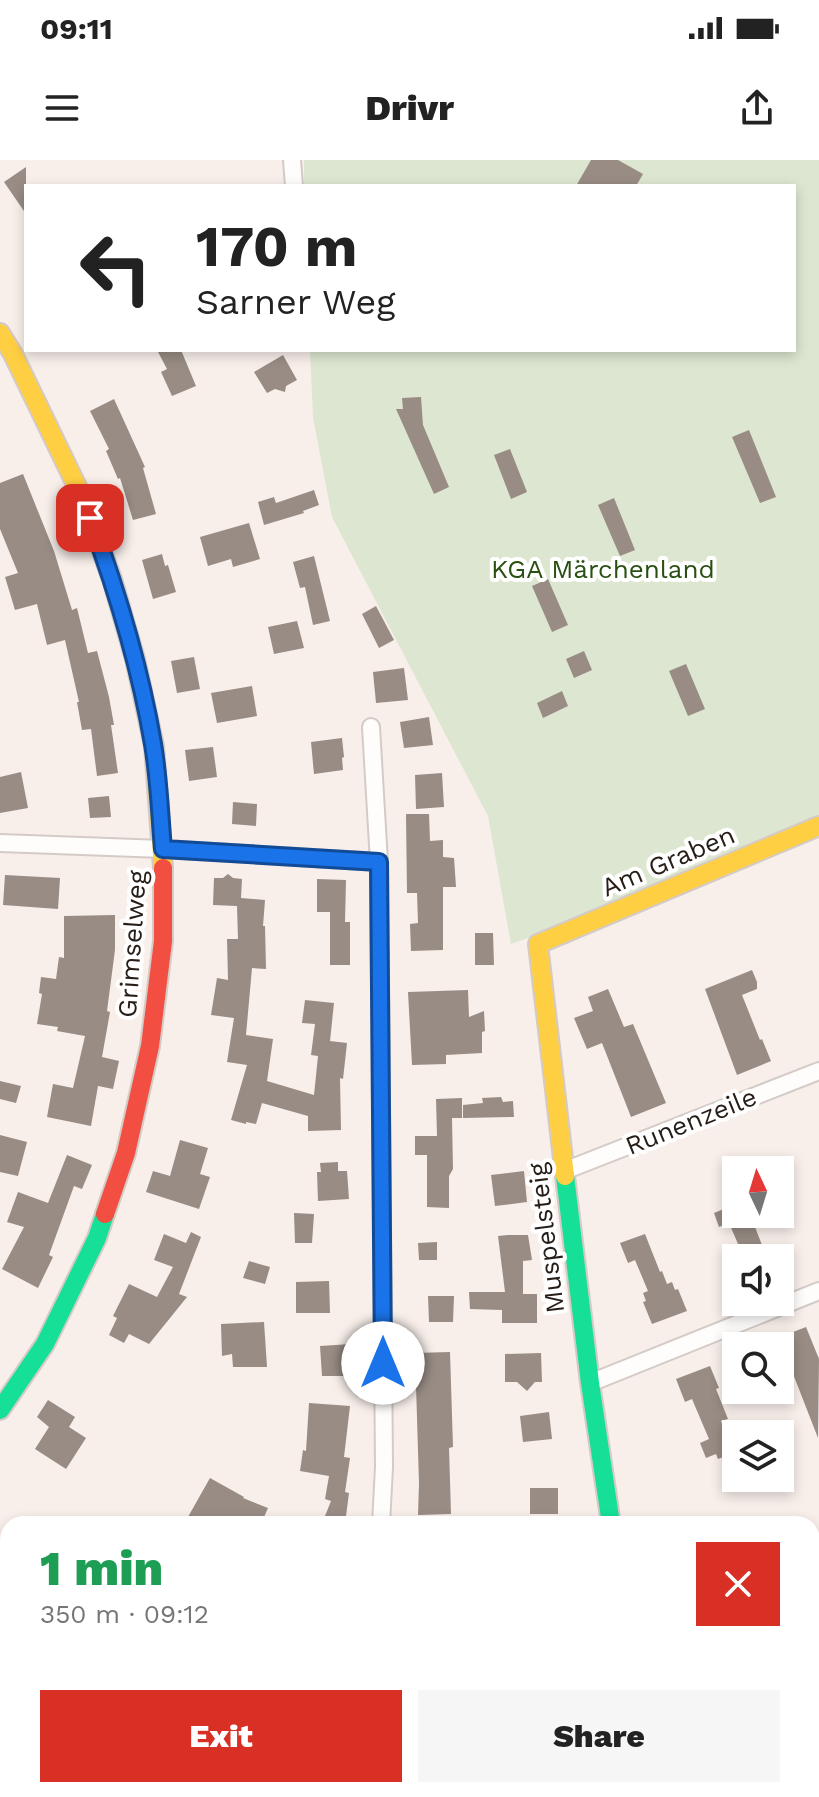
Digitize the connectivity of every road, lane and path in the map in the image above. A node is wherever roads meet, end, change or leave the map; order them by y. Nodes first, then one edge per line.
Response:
1 (292, 160) edge
2 (294, 184) edge
3 (0, 333) edge
4 (20, 350) edge
5 (371, 727) dead end
6 (819, 826) edge
7 (0, 843) edge
8 (163, 849) junction
9 (379, 862) junction
10 (538, 944) joint
11 (819, 1071) edge
12 (564, 1171) junction
13 (819, 1291) edge
14 (590, 1383) junction
15 (0, 1410) edge
16 (381, 1516) edge
17 (610, 1516) edge

1 - 2 street
3 - 4 street, Grimselweg
4 - 8 street, Grimselweg
5 - 9 street
6 - 10 street, Am Graben
7 - 8 street
8 - 9 street
8 - 15 street, Grimselweg
9 - 16 street
10 - 12 street, Muspelsteig
11 - 12 street, Runenzeile
12 - 14 street, Muspelsteig
13 - 14 street
14 - 17 street, Muspelsteig

